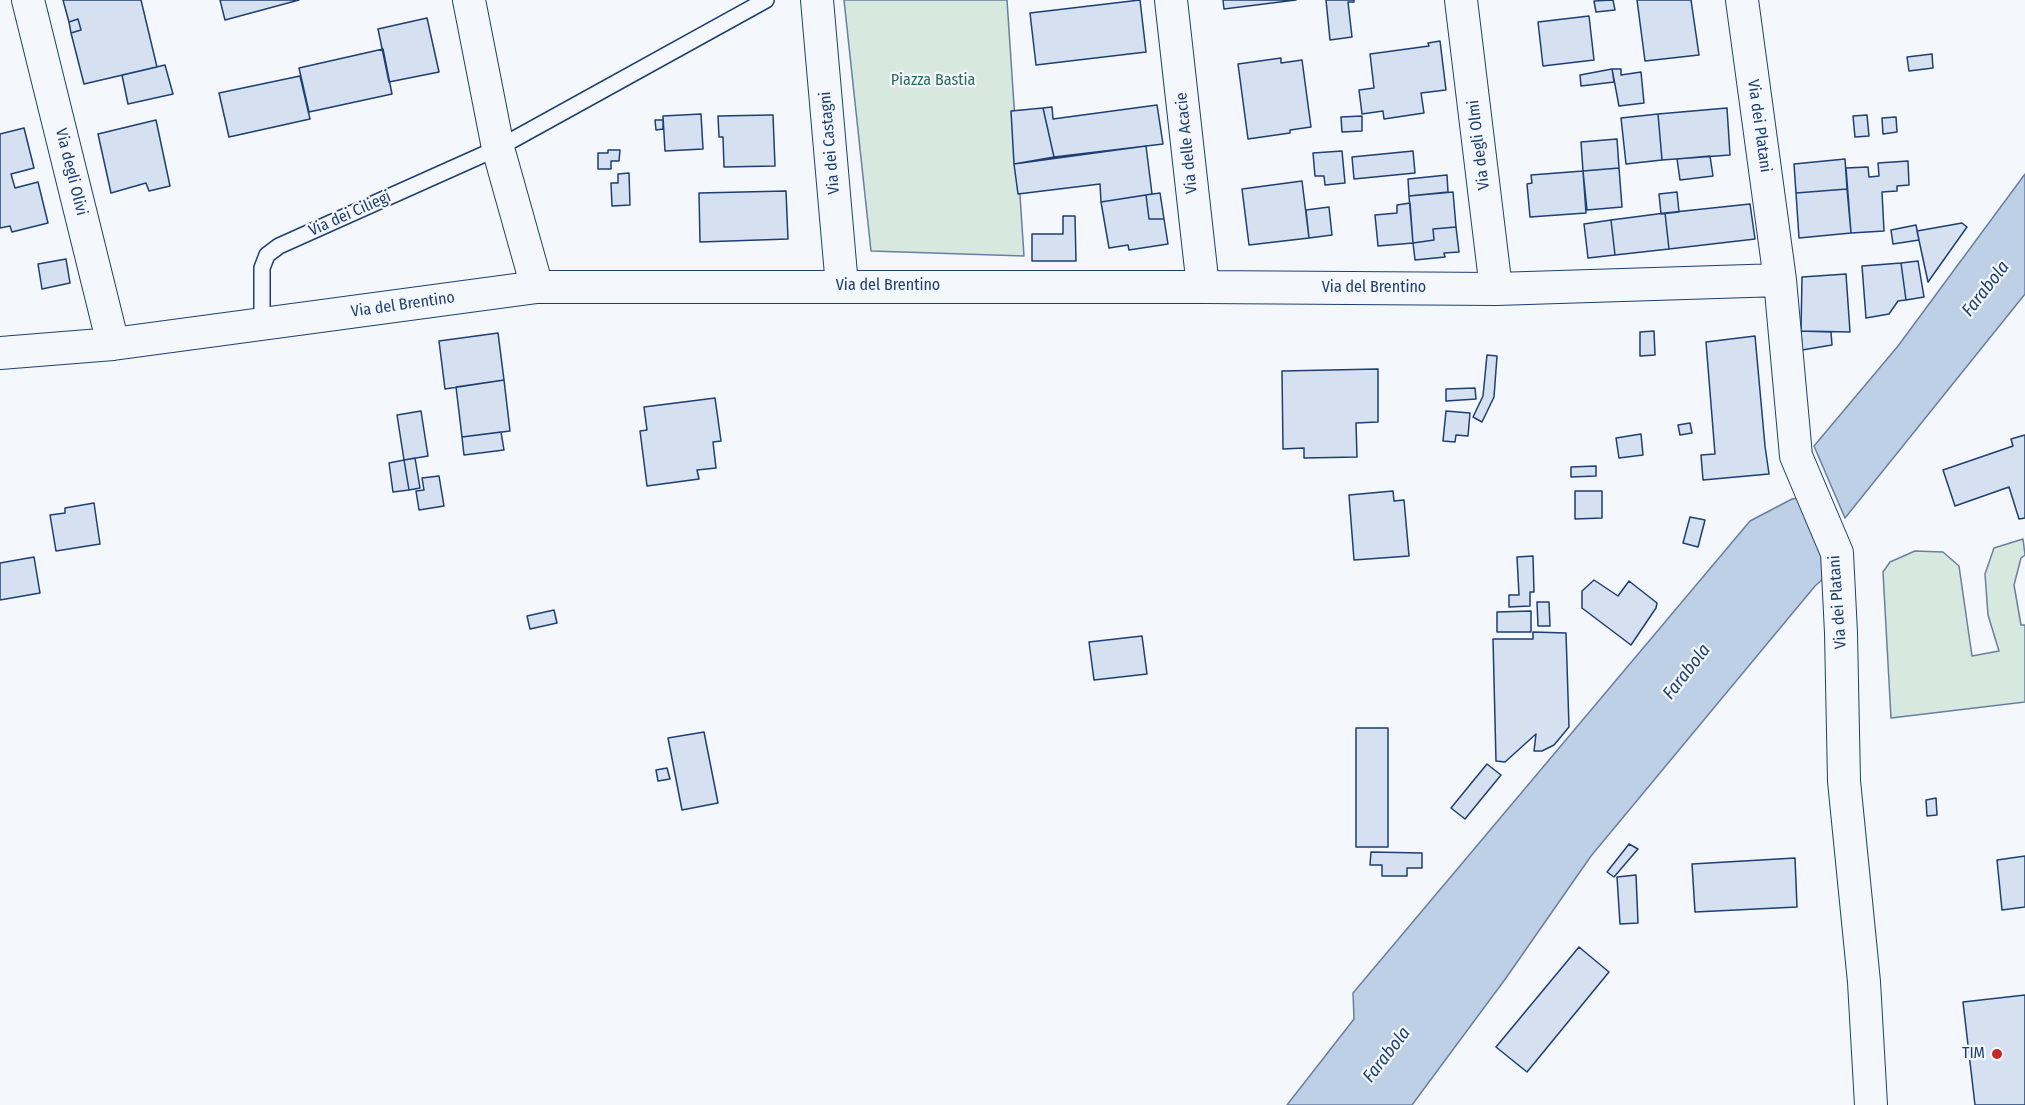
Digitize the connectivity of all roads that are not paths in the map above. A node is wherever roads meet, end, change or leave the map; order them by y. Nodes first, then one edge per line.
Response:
1 (28, 0) edge
2 (470, 0) edge
3 (766, 0) edge
4 (817, 0) edge
5 (1171, 0) edge
6 (1461, 0) edge
7 (1742, 0) edge
8 (498, 148) junction
9 (1780, 280) junction
10 (842, 286) junction
11 (537, 287) junction
12 (1203, 287) junction
13 (1496, 289) junction
14 (262, 324) junction
15 (113, 344) junction
16 (0, 353) edge
17 (1871, 1105) edge

1 - 15 street, Via degli Olivi
2 - 8 street
3 - 8 lane, Via dei Ciliegi
4 - 10 street, Via dei Castagni
5 - 12 street, Via delle Acacie
6 - 13 street, Via degli Olmi
7 - 9 street, Via dei Platani
8 - 11 street
8 - 14 lane, Via dei Ciliegi
9 - 13 street, Via del Brentino
9 - 17 street, Via dei Platani
10 - 11 street, Via del Brentino
10 - 12 street, Via del Brentino
11 - 14 street, Via del Brentino
12 - 13 street, Via del Brentino
14 - 15 street, Via del Brentino
15 - 16 street, Via del Brentino

